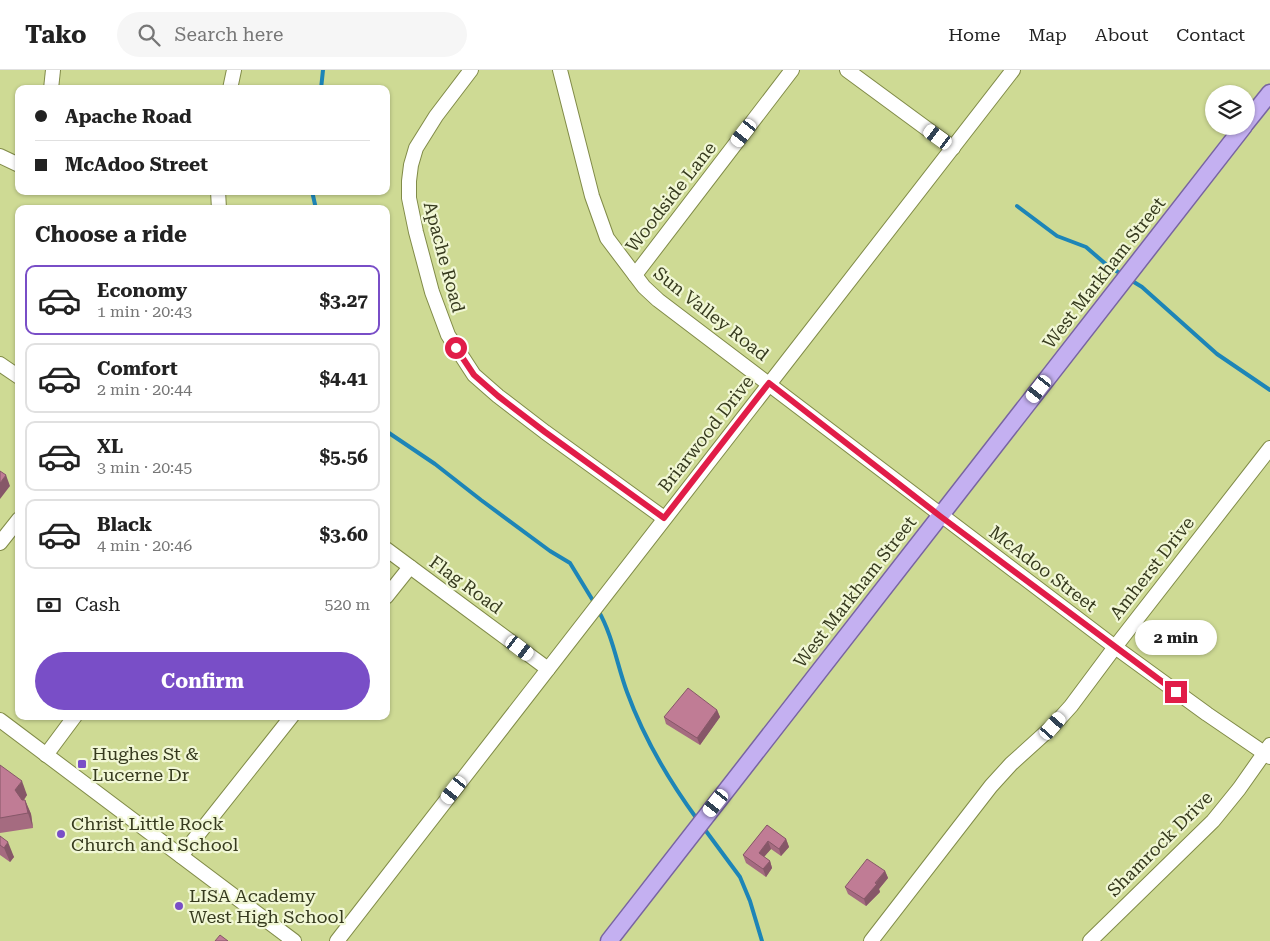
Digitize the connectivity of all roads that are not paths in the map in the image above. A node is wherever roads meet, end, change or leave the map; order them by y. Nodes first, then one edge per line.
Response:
1 (53, 70) edge
2 (234, 70) edge
3 (471, 70) edge
4 (560, 70) edge
5 (792, 70) edge
6 (847, 70) edge
7 (1013, 70) edge
8 (51, 85) edge
9 (231, 85) edge
10 (1270, 93) edge
11 (1255, 112) edge
12 (1237, 135) edge
13 (953, 148) junction
14 (0, 156) edge
15 (15, 164) edge
16 (635, 275) junction
17 (0, 364) edge
18 (15, 374) edge
19 (769, 383) junction
20 (1270, 448) edge
21 (940, 516) junction
22 (664, 518) junction
23 (15, 524) edge
24 (0, 543) edge
25 (390, 551) edge
26 (410, 567) junction
27 (390, 592) edge
28 (1115, 647) junction
29 (548, 669) junction
30 (0, 720) edge
31 (72, 720) edge
32 (289, 720) edge
33 (1268, 751) edge
34 (46, 755) junction
35 (181, 856) junction
36 (294, 941) edge
37 (337, 941) edge
38 (609, 941) edge
39 (871, 941) edge
40 (1090, 941) edge

1 - 8 street
2 - 9 street
3 - 22 street, Apache Road
4 - 16 street, Sun Valley Road
5 - 16 street, Woodside Lane
6 - 13 street
7 - 13 street, Briarwood Drive
10 - 11 main road
12 - 21 main road, West Markham Street
13 - 19 street, Briarwood Drive
14 - 15 street
16 - 19 street, Sun Valley Road
17 - 18 street
19 - 21 street, Sun Valley Road
19 - 22 street, Briarwood Drive
20 - 28 street, Amherst Drive
21 - 28 street, McAdoo Street
21 - 38 main road, West Markham Street
22 - 29 street, Briarwood Drive
23 - 24 street
25 - 26 street, Flag Road
26 - 27 street
26 - 29 street, Flag Road
28 - 33 street, McAdoo Street
28 - 39 street, Amherst Drive
29 - 37 street, Briarwood Drive
30 - 34 street
31 - 34 street
32 - 35 street
33 - 40 street, Shamrock Drive
34 - 35 street
35 - 36 street

